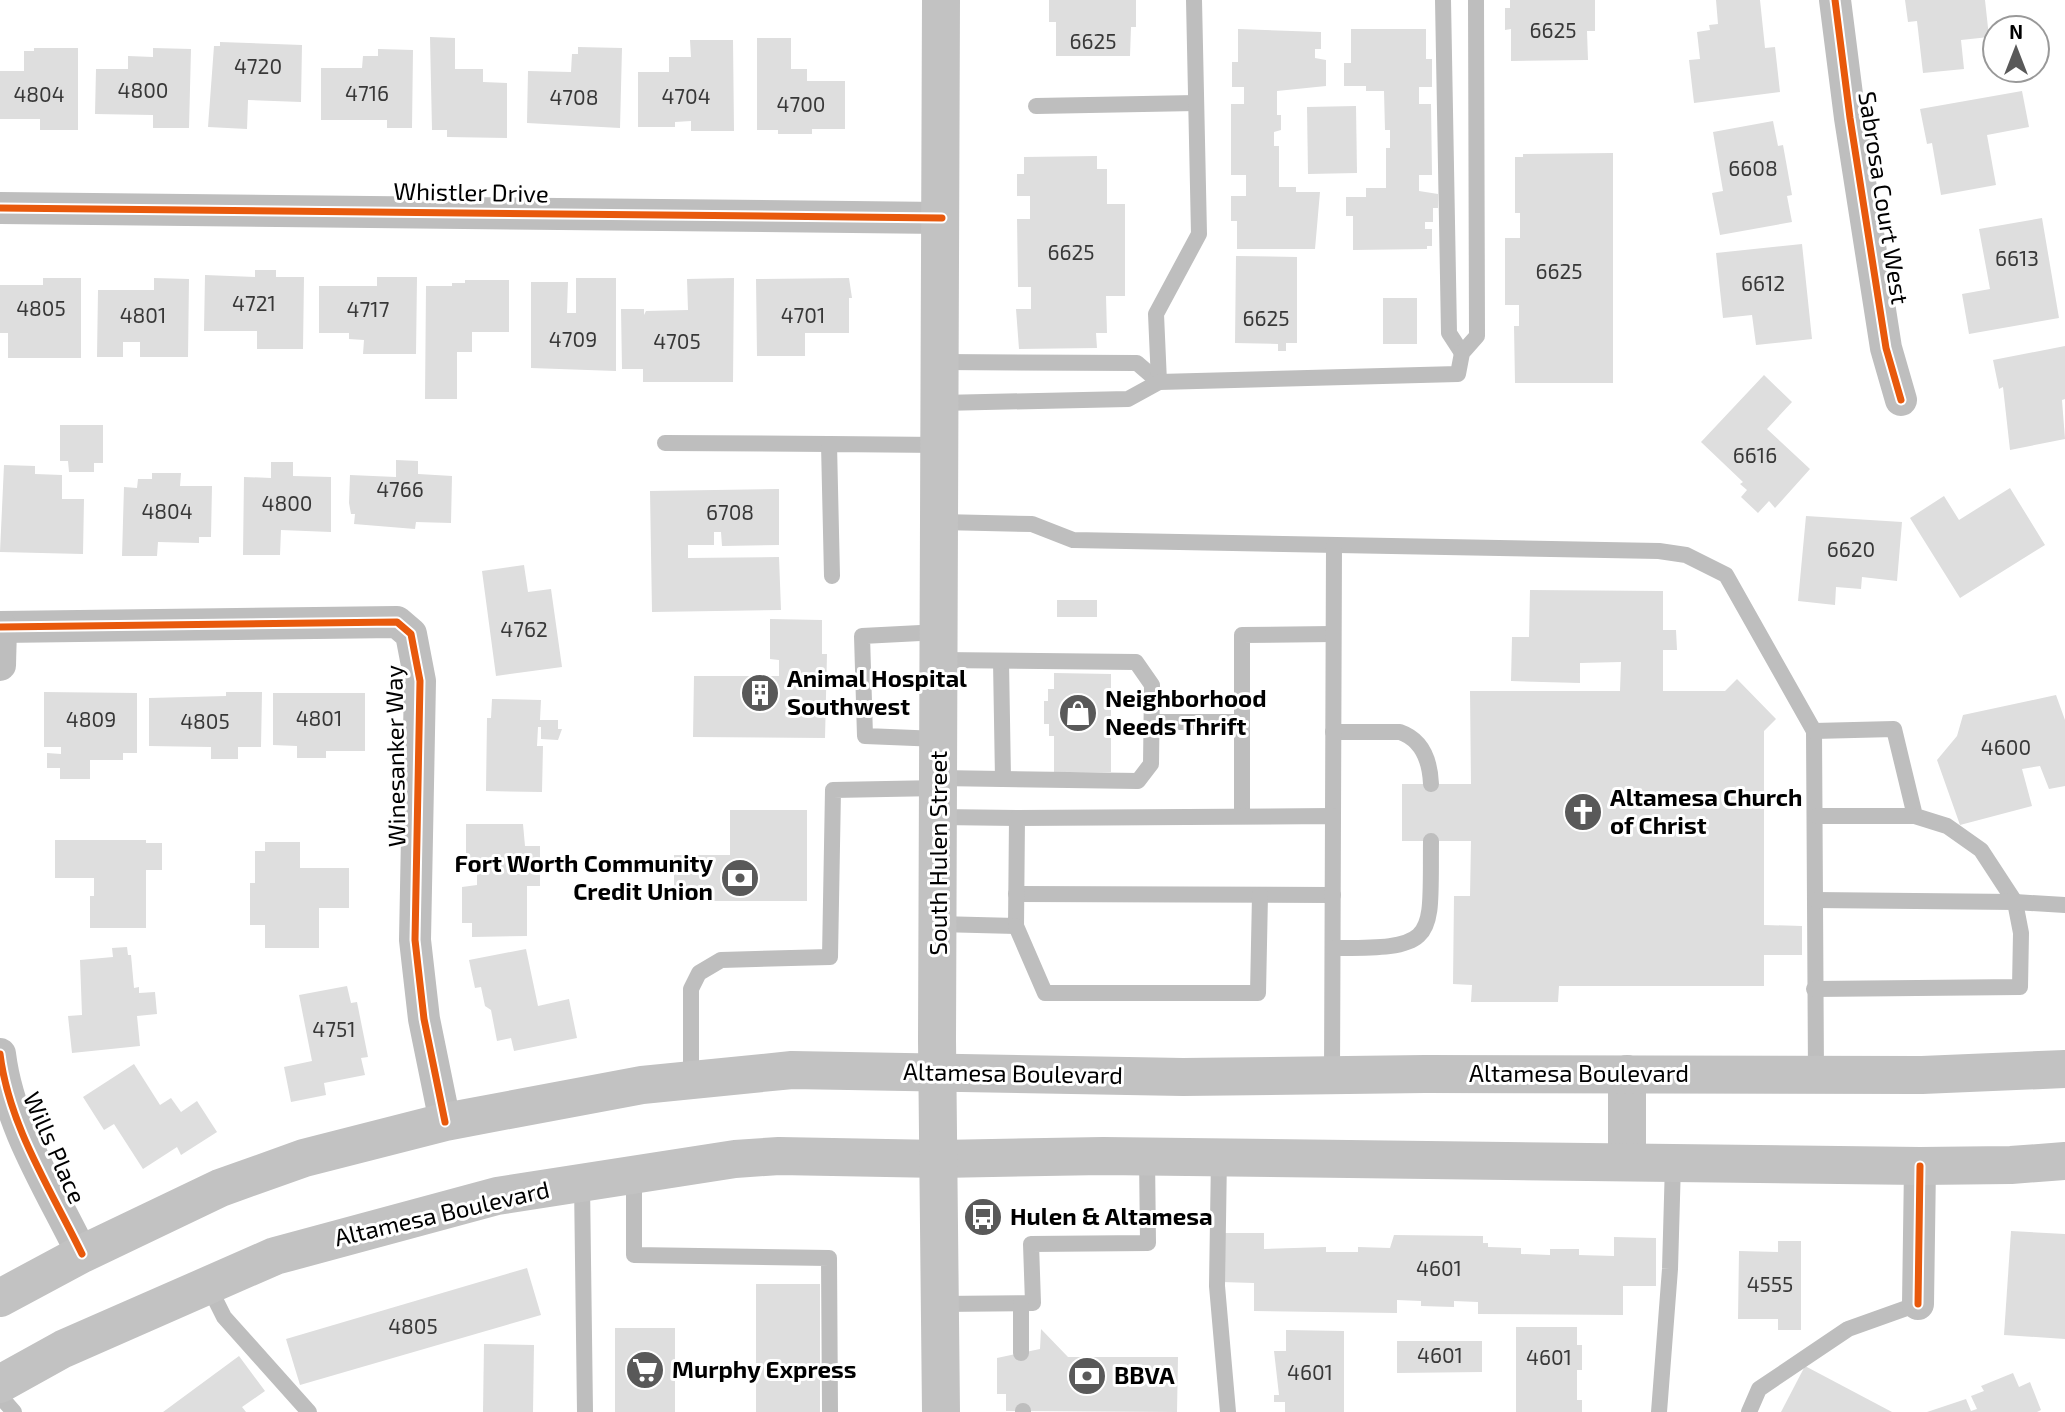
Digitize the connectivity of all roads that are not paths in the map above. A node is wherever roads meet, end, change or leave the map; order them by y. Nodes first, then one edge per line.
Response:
1 (942, 0) edge
2 (1194, 0) edge
3 (1443, 0) edge
4 (1476, 0) edge
5 (1835, 0) edge
6 (1196, 103) junction
7 (1036, 106) dead end
8 (0, 208) edge
9 (942, 218) junction
10 (1462, 353) junction
11 (941, 362) junction
12 (1159, 382) junction
13 (1901, 400) dead end
14 (941, 403) junction
15 (664, 443) dead end
16 (829, 444) junction
17 (941, 445) junction
18 (941, 522) junction
19 (1334, 545) junction
20 (832, 576) dead end
21 (0, 626) edge
22 (1333, 634) junction
23 (940, 646) junction
24 (1001, 661) junction
25 (0, 665) edge
26 (1152, 722) junction
27 (1242, 722) junction
28 (1814, 731) junction
29 (1333, 732) junction
30 (940, 739) junction
31 (1003, 779) junction
32 (1431, 784) dead end
33 (939, 794) junction
34 (1242, 816) junction
35 (1333, 816) junction
36 (1816, 816) junction
37 (1915, 816) junction
38 (1017, 818) junction
39 (1431, 841) dead end
40 (1016, 894) junction
41 (1260, 895) junction
42 (1333, 895) junction
43 (1815, 900) junction
44 (2015, 902) junction
45 (2065, 905) edge
46 (938, 924) junction
47 (1016, 926) junction
48 (1333, 947) junction
49 (1814, 989) junction
50 (0, 1054) edge
51 (2065, 1069) edge
52 (937, 1073) junction
53 (1627, 1074) junction
54 (1816, 1074) junction
55 (1332, 1075) junction
56 (691, 1080) junction
57 (445, 1122) junction
58 (1147, 1156) junction
59 (1219, 1157) junction
60 (940, 1159) junction
61 (2065, 1161) edge
62 (1627, 1162) junction
63 (1673, 1163) junction
64 (1920, 1166) junction
65 (634, 1175) junction
66 (582, 1183) junction
67 (82, 1254) junction
68 (208, 1285) junction
69 (0, 1298) edge
70 (940, 1304) junction
71 (1021, 1304) junction
72 (1918, 1304) joint
73 (1021, 1353) dead end
74 (0, 1384) edge
75 (0, 1396) edge
76 (14, 1412) edge
77 (309, 1412) edge
78 (585, 1412) edge
79 (830, 1412) edge
80 (941, 1412) edge
81 (1228, 1412) edge
82 (1659, 1412) edge
83 (1749, 1412) edge

1 - 9 main road, South Hulen Street
2 - 6 lane
3 - 10 lane
4 - 10 lane
5 - 13 street, Sabrosa Court West
6 - 7 lane
6 - 12 lane
8 - 9 street, Whistler Drive
9 - 11 main road, South Hulen Street
10 - 12 lane
11 - 12 lane
11 - 14 main road, South Hulen Street
12 - 14 lane
14 - 17 main road, South Hulen Street
15 - 16 lane
16 - 17 lane
16 - 20 lane
17 - 18 main road, South Hulen Street
18 - 19 lane
18 - 23 main road, South Hulen Street
19 - 22 lane
19 - 28 lane
21 - 25 street
21 - 57 street, Winesanker Way
22 - 27 lane
22 - 29 lane
23 - 24 lane
23 - 30 main road, South Hulen Street
23 - 30 lane
24 - 26 lane
24 - 31 lane
26 - 27 lane
26 - 31 lane
27 - 34 lane
28 - 36 lane
28 - 37 lane
29 - 32 lane
29 - 35 lane
30 - 33 main road, South Hulen Street
31 - 33 lane
33 - 38 lane
33 - 46 main road, South Hulen Street
33 - 56 lane
34 - 35 lane
34 - 38 lane
35 - 42 lane
36 - 37 lane
36 - 43 lane
37 - 44 lane
38 - 40 lane
39 - 48 lane
40 - 41 lane
40 - 47 lane
41 - 42 lane
41 - 47 lane
42 - 48 lane
43 - 44 lane
43 - 49 lane
44 - 45 lane
44 - 49 lane
46 - 47 lane
46 - 52 main road, South Hulen Street
48 - 55 lane
49 - 54 lane
50 - 67 street, Wills Place
51 - 54 main road, Altamesa Boulevard
52 - 55 main road, Altamesa Boulevard
52 - 56 main road, Altamesa Boulevard
52 - 60 main road, South Hulen Street
53 - 54 main road, Altamesa Boulevard
53 - 55 main road, Altamesa Boulevard
53 - 62 main road
56 - 57 main road, Altamesa Boulevard
57 - 67 main road, Altamesa Boulevard
58 - 59 main road, Altamesa Boulevard
58 - 60 main road, Altamesa Boulevard
58 - 71 lane
59 - 62 main road, Altamesa Boulevard
59 - 81 lane
60 - 65 main road, Altamesa Boulevard
60 - 70 main road, South Hulen Street
61 - 64 main road, Altamesa Boulevard
62 - 63 main road, Altamesa Boulevard
63 - 64 main road, Altamesa Boulevard
63 - 82 lane
64 - 72 street
65 - 66 main road, Altamesa Boulevard
65 - 79 lane
66 - 68 main road, Altamesa Boulevard
66 - 78 lane
67 - 69 main road, Altamesa Boulevard
68 - 74 main road, Altamesa Boulevard
68 - 77 lane
70 - 71 lane
70 - 80 main road, South Hulen Street
71 - 73 lane
72 - 83 lane
75 - 76 lane

